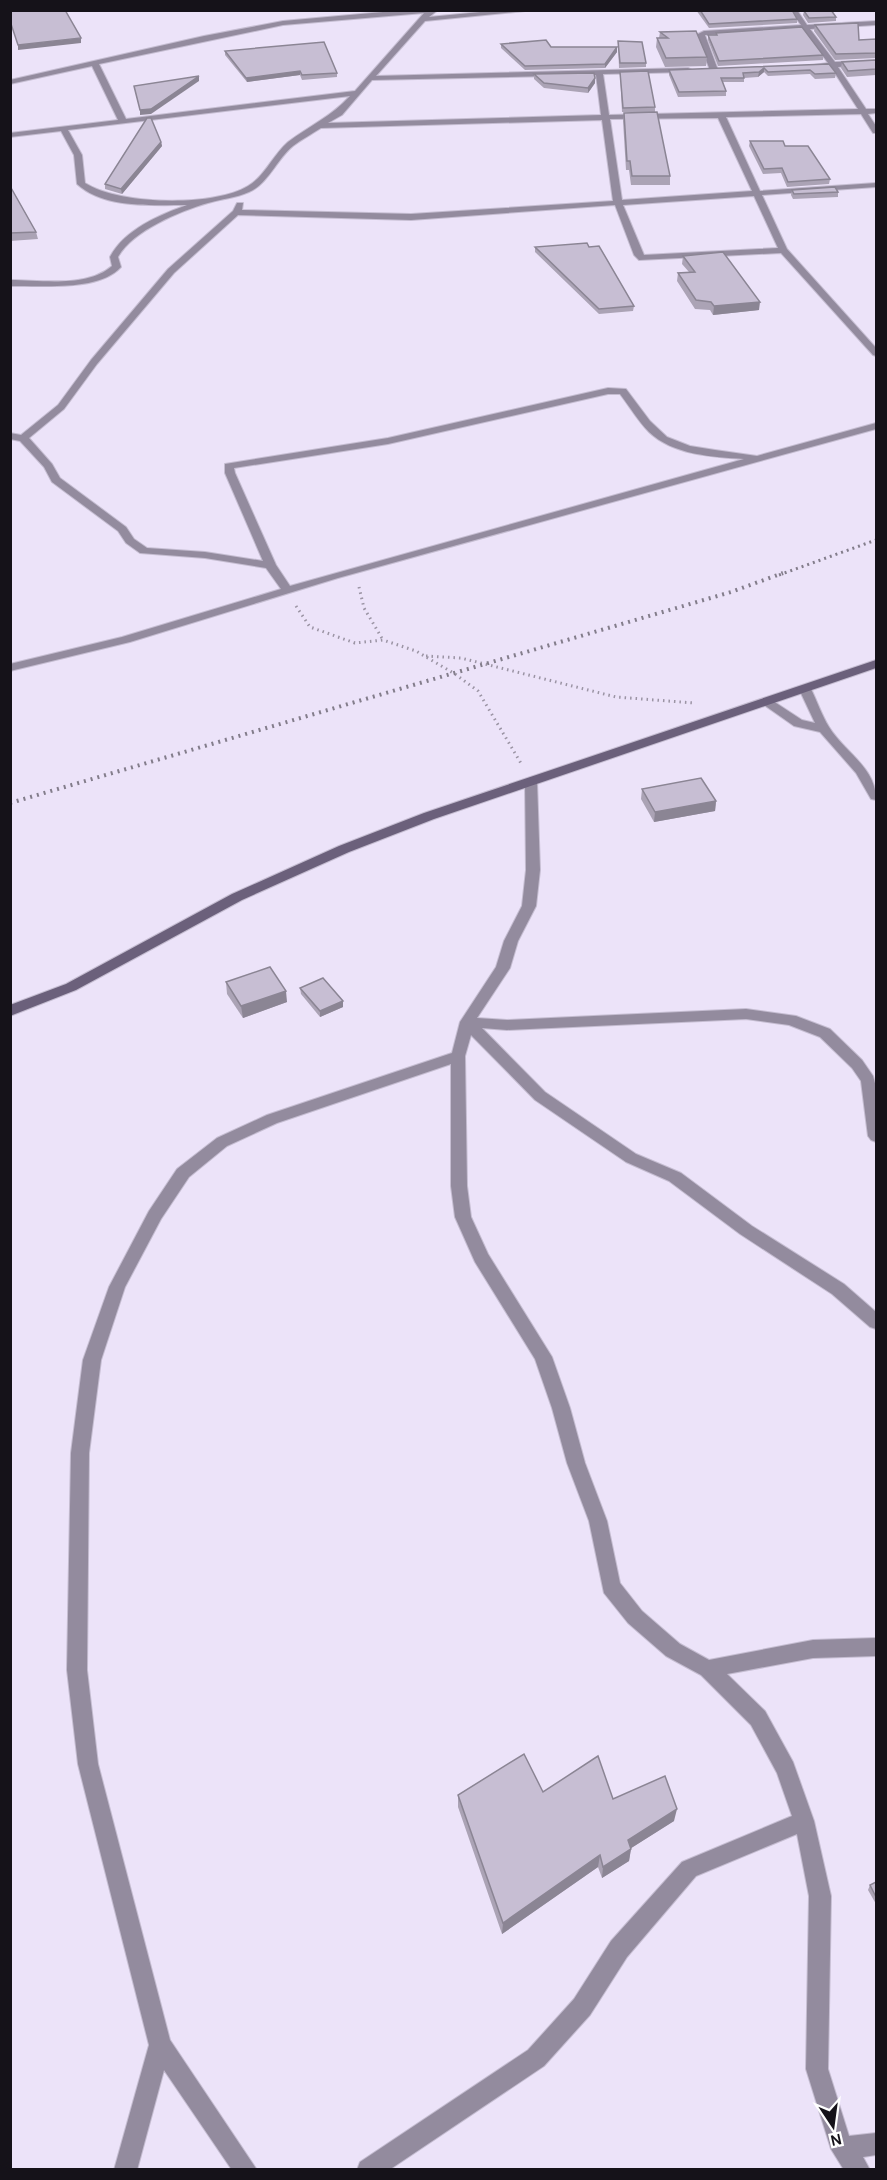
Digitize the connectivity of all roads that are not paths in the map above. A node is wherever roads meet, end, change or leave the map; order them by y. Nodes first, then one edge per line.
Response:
1 (435, 10) edge
2 (532, 10) edge
3 (793, 10) edge
4 (430, 11) edge
5 (423, 19) junction
6 (876, 23) edge
7 (805, 26) junction
8 (876, 62) edge
9 (95, 64) junction
10 (833, 64) junction
11 (798, 66) edge
12 (714, 70) junction
13 (726, 70) edge
14 (599, 71) junction
15 (370, 78) junction
16 (10, 82) edge
17 (356, 93) junction
18 (864, 111) junction
19 (876, 111) edge
20 (721, 115) junction
21 (606, 118) junction
22 (123, 122) junction
23 (319, 126) junction
24 (63, 128) junction
25 (876, 131) edge
26 (10, 135) edge
27 (876, 185) edge
28 (245, 191) junction
29 (756, 193) junction
30 (202, 202) junction
31 (618, 203) junction
32 (236, 212) junction
33 (783, 250) junction
34 (10, 283) edge
35 (876, 353) edge
36 (876, 426) edge
37 (10, 436) edge
38 (23, 438) junction
39 (762, 458) junction
40 (270, 564) junction
41 (288, 591) junction
42 (876, 663) edge
43 (10, 668) edge
44 (805, 689) junction
45 (766, 702) junction
46 (824, 729) junction
47 (531, 781) junction
48 (876, 795) edge
49 (10, 1011) edge
50 (467, 1022) junction
51 (458, 1056) junction
52 (872, 1078) edge
53 (876, 1136) edge
54 (876, 1322) edge
55 (876, 1647) edge
56 (708, 1669) junction
57 (804, 1821) junction
58 (160, 2045) junction
59 (876, 2144) edge
60 (842, 2150) junction
61 (125, 2169) edge
62 (246, 2169) edge
63 (368, 2169) edge
64 (859, 2169) edge

1 - 4 street
2 - 5 street
3 - 7 street
4 - 5 street
4 - 9 street
5 - 15 street
6 - 7 street
7 - 10 street
7 - 12 street
8 - 10 street
9 - 16 street
9 - 22 street
10 - 11 street
10 - 18 street
12 - 13 street
12 - 14 street
14 - 15 street
14 - 21 street
15 - 17 street
17 - 22 street
17 - 23 street
18 - 19 street
18 - 20 street
18 - 25 street
20 - 21 street
20 - 29 street
21 - 23 street
21 - 31 street
22 - 24 street
23 - 28 street
24 - 26 street
24 - 30 street
27 - 29 street
28 - 30 street
28 - 32 street
29 - 31 street
29 - 33 street
30 - 34 street
31 - 32 street
31 - 33 street
32 - 38 street
33 - 35 street
36 - 39 street
37 - 38 street
38 - 40 street
39 - 40 street
39 - 41 street
40 - 41 street
41 - 43 street
42 - 44 street
44 - 45 street
44 - 46 street
45 - 46 street
45 - 47 street
46 - 48 street
47 - 49 street
47 - 50 street
50 - 51 street
50 - 52 street
50 - 54 street
51 - 56 street
51 - 58 street
52 - 53 street
55 - 56 street
56 - 57 street
57 - 60 street
57 - 63 street
58 - 61 street
58 - 62 street
59 - 60 street
60 - 64 street

